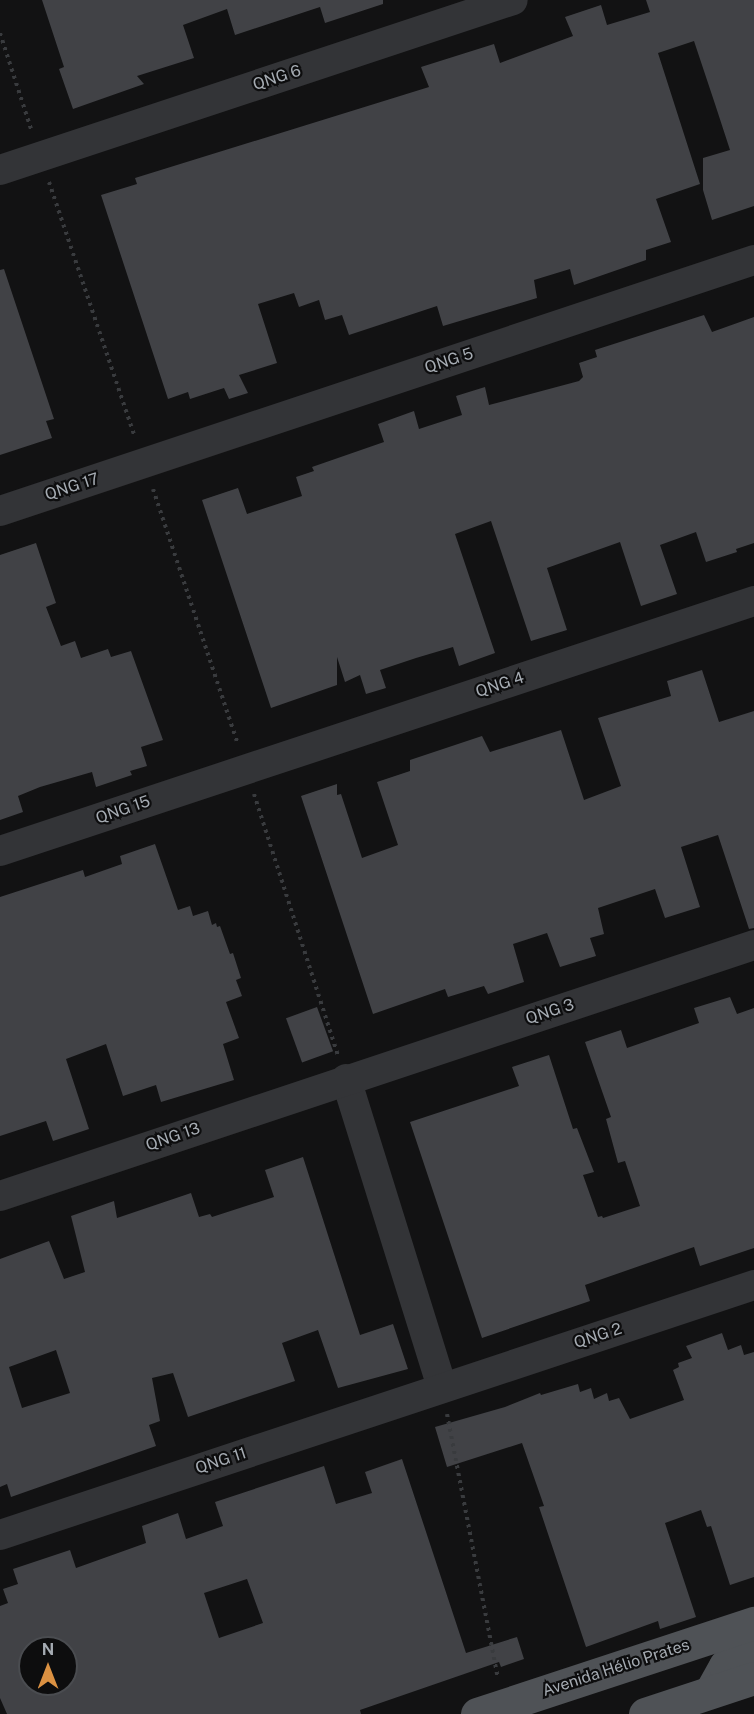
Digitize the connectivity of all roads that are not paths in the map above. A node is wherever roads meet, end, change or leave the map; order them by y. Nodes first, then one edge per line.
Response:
1 (513, 0) edge
2 (0, 170) edge
3 (754, 260) edge
4 (144, 463) joint
5 (0, 511) edge
6 (754, 601) edge
7 (246, 768) joint
8 (0, 851) edge
9 (754, 945) edge
10 (346, 1079) junction
11 (0, 1196) edge
12 (754, 1285) edge
13 (442, 1387) junction
14 (0, 1534) edge
15 (754, 1623) edge
16 (754, 1651) edge
17 (754, 1678) edge
18 (711, 1691) junction
19 (490, 1709) edge
20 (645, 1714) edge

1 - 2 street, QNG 6
3 - 4 street, QNG 5
4 - 5 street, QNG 17
6 - 7 street, QNG 4
7 - 8 street, QNG 15
9 - 10 street, QNG 3
10 - 11 street, QNG 13
10 - 13 street
12 - 13 street, QNG 2
13 - 14 street, QNG 11
15 - 19 main road, Avenida Hélio Prates
16 - 18 main road
17 - 18 main road
18 - 20 main road

